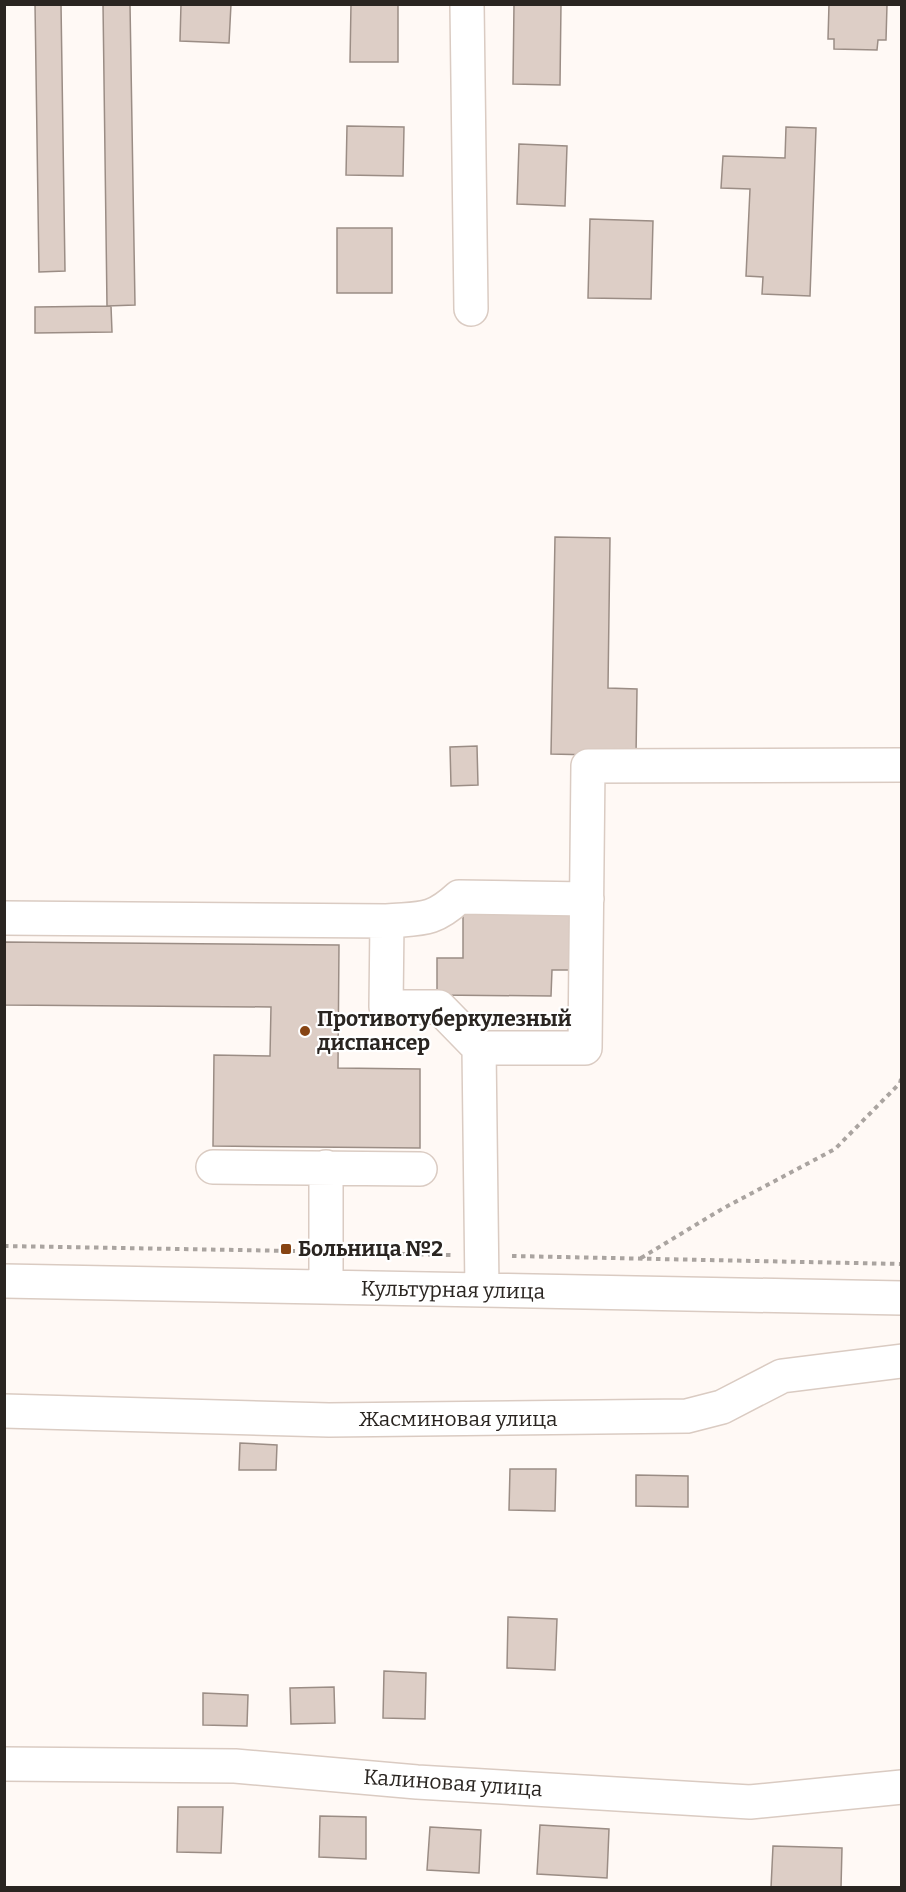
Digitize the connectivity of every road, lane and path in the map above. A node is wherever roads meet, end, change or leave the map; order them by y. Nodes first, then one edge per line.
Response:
1 (468, 4) edge
2 (471, 309) dead end
3 (902, 765) edge
4 (586, 899) junction
5 (4, 918) edge
6 (387, 921) junction
7 (479, 1048) junction
8 (902, 1075) edge
9 (213, 1167) dead end
10 (326, 1167) junction
11 (420, 1169) dead end
12 (640, 1258) dead end
13 (4, 1281) edge
14 (326, 1287) junction
15 (482, 1290) junction
16 (902, 1298) edge
17 (902, 1361) edge
18 (4, 1411) edge
19 (4, 1764) edge
20 (902, 1786) edge

1 - 2 street
3 - 4 street
4 - 6 street
4 - 7 street
5 - 6 street
6 - 7 street
7 - 15 street
8 - 12 path
9 - 10 street
10 - 11 street
10 - 14 street
13 - 14 street, Культурная улица
14 - 15 street, Культурная улица
15 - 16 street, Культурная улица
17 - 18 street, Жасминовая улица
19 - 20 street, Калиновая улица

